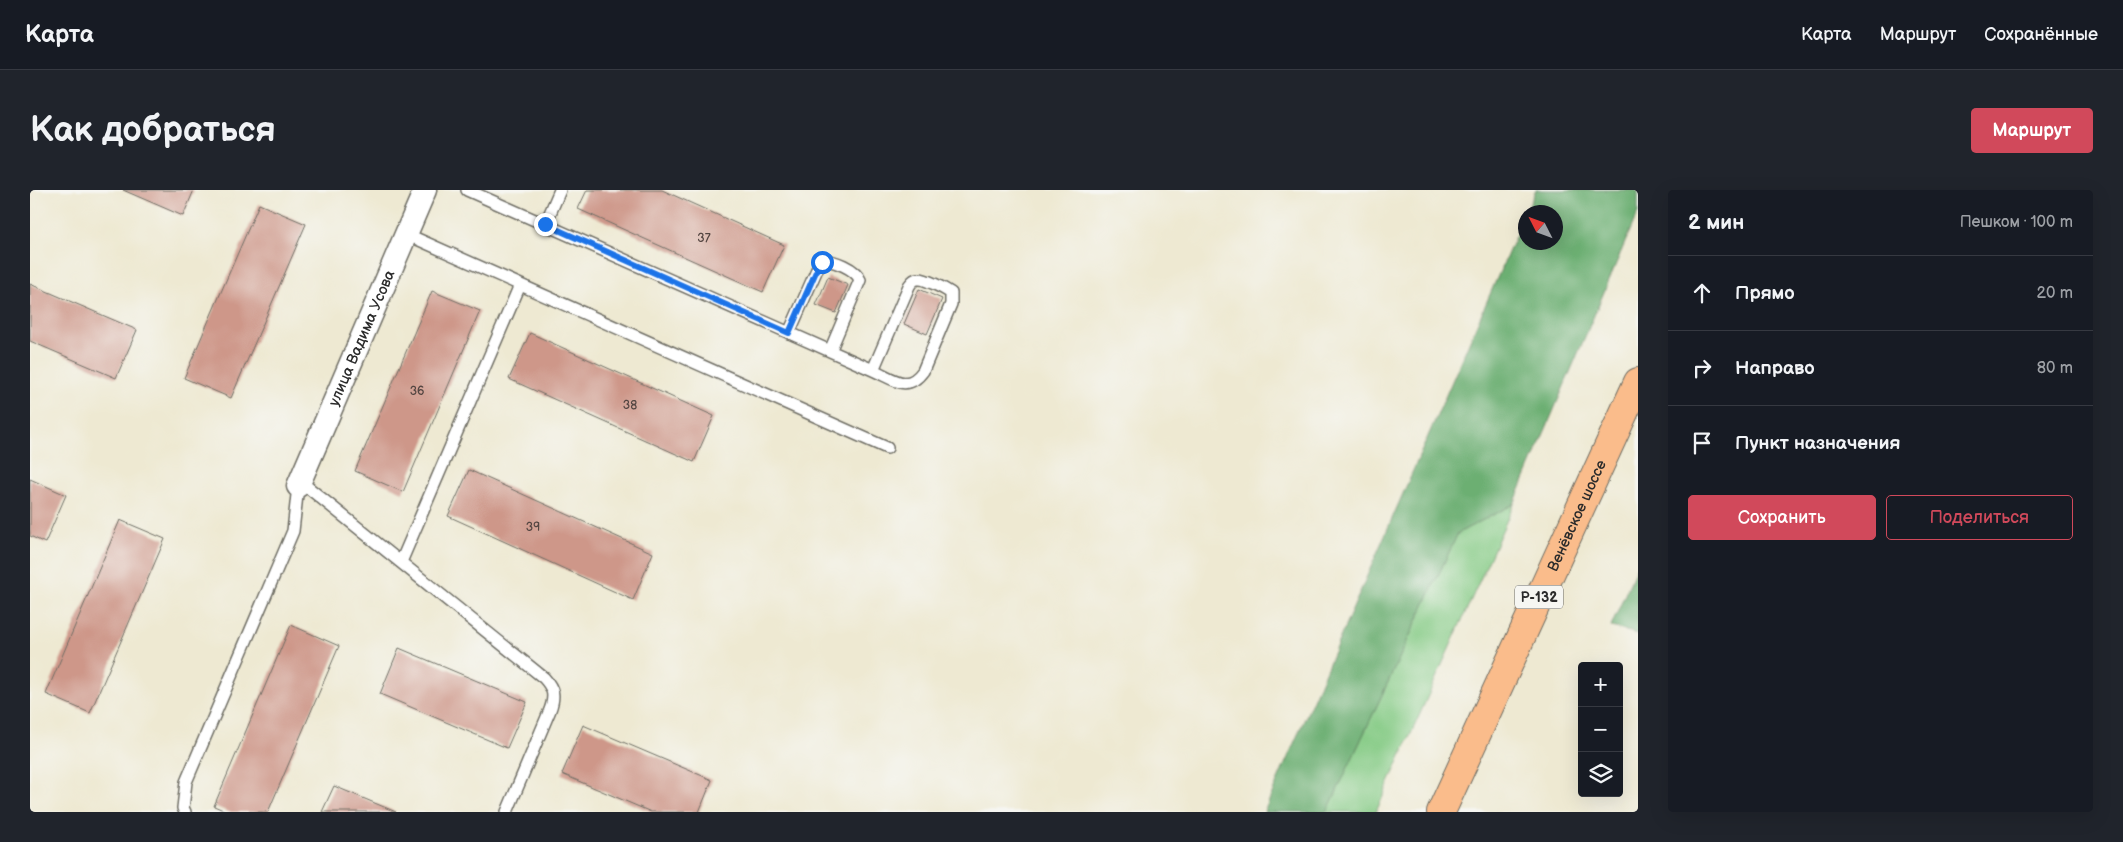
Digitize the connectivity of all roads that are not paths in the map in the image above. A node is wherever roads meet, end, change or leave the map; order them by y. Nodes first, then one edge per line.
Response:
1 (425, 190) edge
2 (467, 190) edge
3 (560, 190) edge
4 (545, 224) junction
5 (406, 234) junction
6 (520, 284) junction
7 (789, 333) junction
8 (830, 351) junction
9 (873, 370) junction
10 (1638, 382) edge
11 (886, 448) dead end
12 (299, 483) junction
13 (401, 562) junction
14 (185, 812) edge
15 (507, 812) edge
16 (1441, 812) edge

1 - 5 street, улица Вадима Усова
2 - 4 lane
3 - 4 lane
4 - 7 lane
5 - 6 lane
5 - 12 street, улица Вадима Усова
6 - 11 lane
6 - 13 lane
7 - 8 lane
7 - 8 lane
8 - 9 lane
9 - 9 lane
10 - 16 main road, Венёвское шоссе / Р-132
12 - 13 lane
12 - 14 lane
13 - 15 lane

